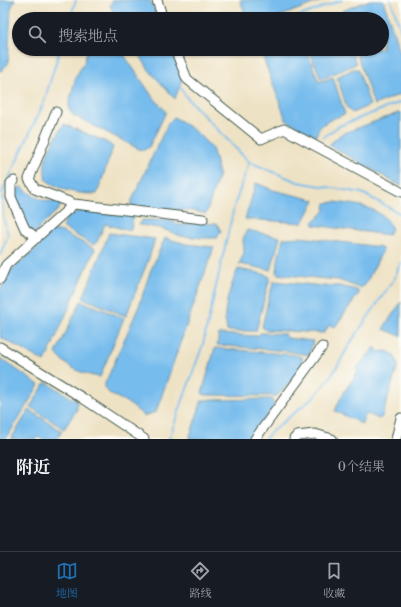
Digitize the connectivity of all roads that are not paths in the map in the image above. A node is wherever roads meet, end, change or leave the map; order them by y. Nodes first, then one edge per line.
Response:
1 (157, 0) edge
2 (161, 12) edge
3 (178, 56) edge
4 (56, 112) dead end
5 (14, 181) dead end
6 (401, 192) edge
7 (69, 208) junction
8 (204, 218) dead end
9 (37, 238) junction
10 (0, 279) edge
11 (0, 347) edge
12 (322, 347) dead end
13 (401, 418) edge
14 (144, 439) edge
15 (255, 439) edge
16 (294, 439) edge
17 (332, 439) edge
18 (396, 439) edge

1 - 2 street
3 - 6 street
4 - 7 street
5 - 9 street
7 - 8 street
7 - 9 street
9 - 10 street
11 - 14 street
12 - 15 street
13 - 18 street
16 - 17 street

